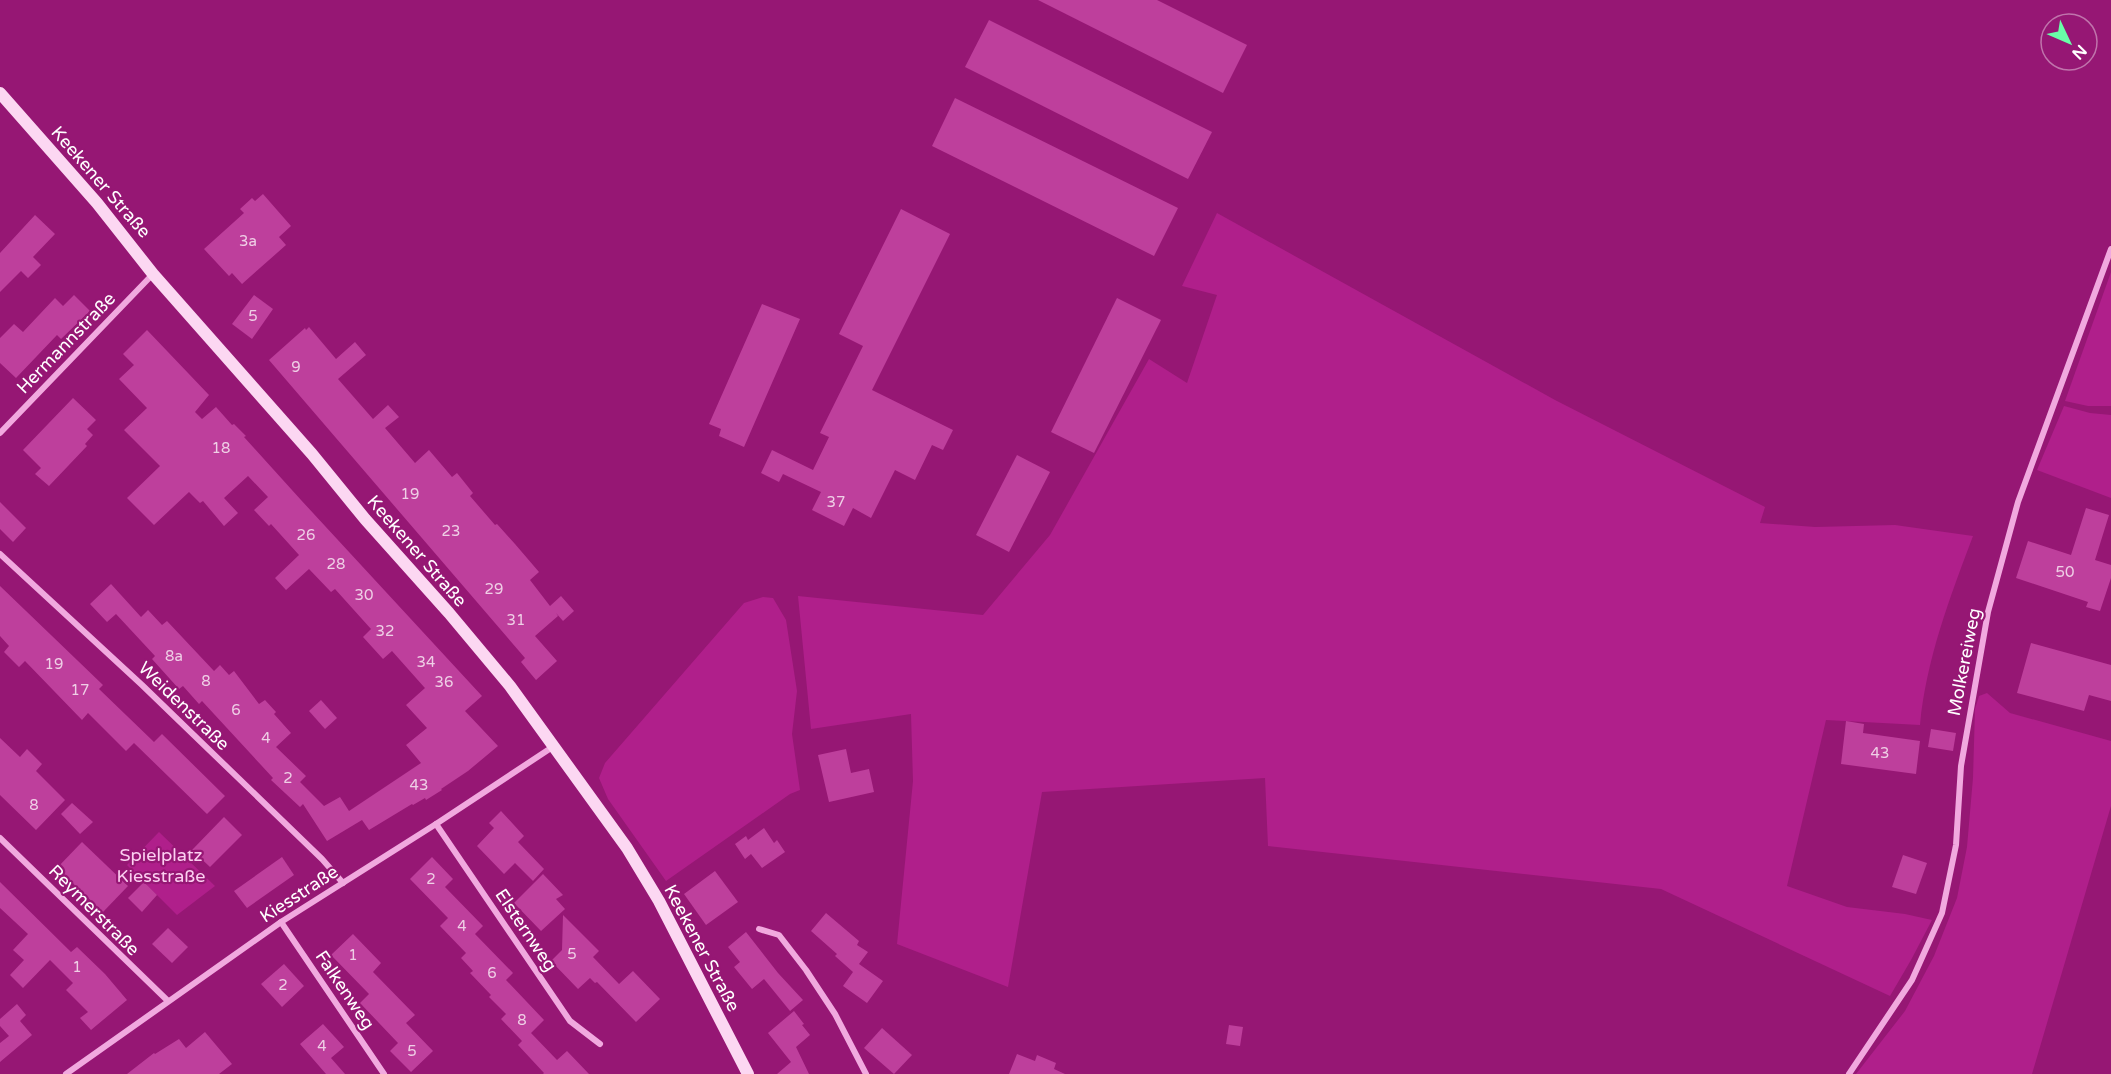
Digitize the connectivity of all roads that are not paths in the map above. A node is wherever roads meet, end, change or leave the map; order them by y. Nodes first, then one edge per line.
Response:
1 (0, 93) edge
2 (2111, 249) edge
3 (153, 274) junction
4 (0, 433) edge
5 (0, 554) edge
6 (554, 746) junction
7 (436, 824) junction
8 (0, 838) edge
9 (343, 883) junction
10 (282, 922) junction
11 (759, 929) dead end
12 (168, 1001) junction
13 (600, 1044) dead end
14 (66, 1074) edge
15 (384, 1074) edge
16 (748, 1074) edge
17 (866, 1074) edge
18 (1849, 1074) edge

1 - 3 main road, Keekener Straße
2 - 18 street, Molkereiweg
3 - 4 street, Hermannstraße
3 - 6 main road, Keekener Straße
5 - 9 street, Weidenstraße
6 - 7 street, Kiesstraße
6 - 16 main road, Keekener Straße
7 - 9 street, Kiesstraße
7 - 13 street, Elsternweg
8 - 12 street, Reymerstraße
9 - 10 street, Kiesstraße
10 - 12 street, Kiesstraße
10 - 15 street, Falkenweg
11 - 17 street
12 - 14 street, Kiesstraße

